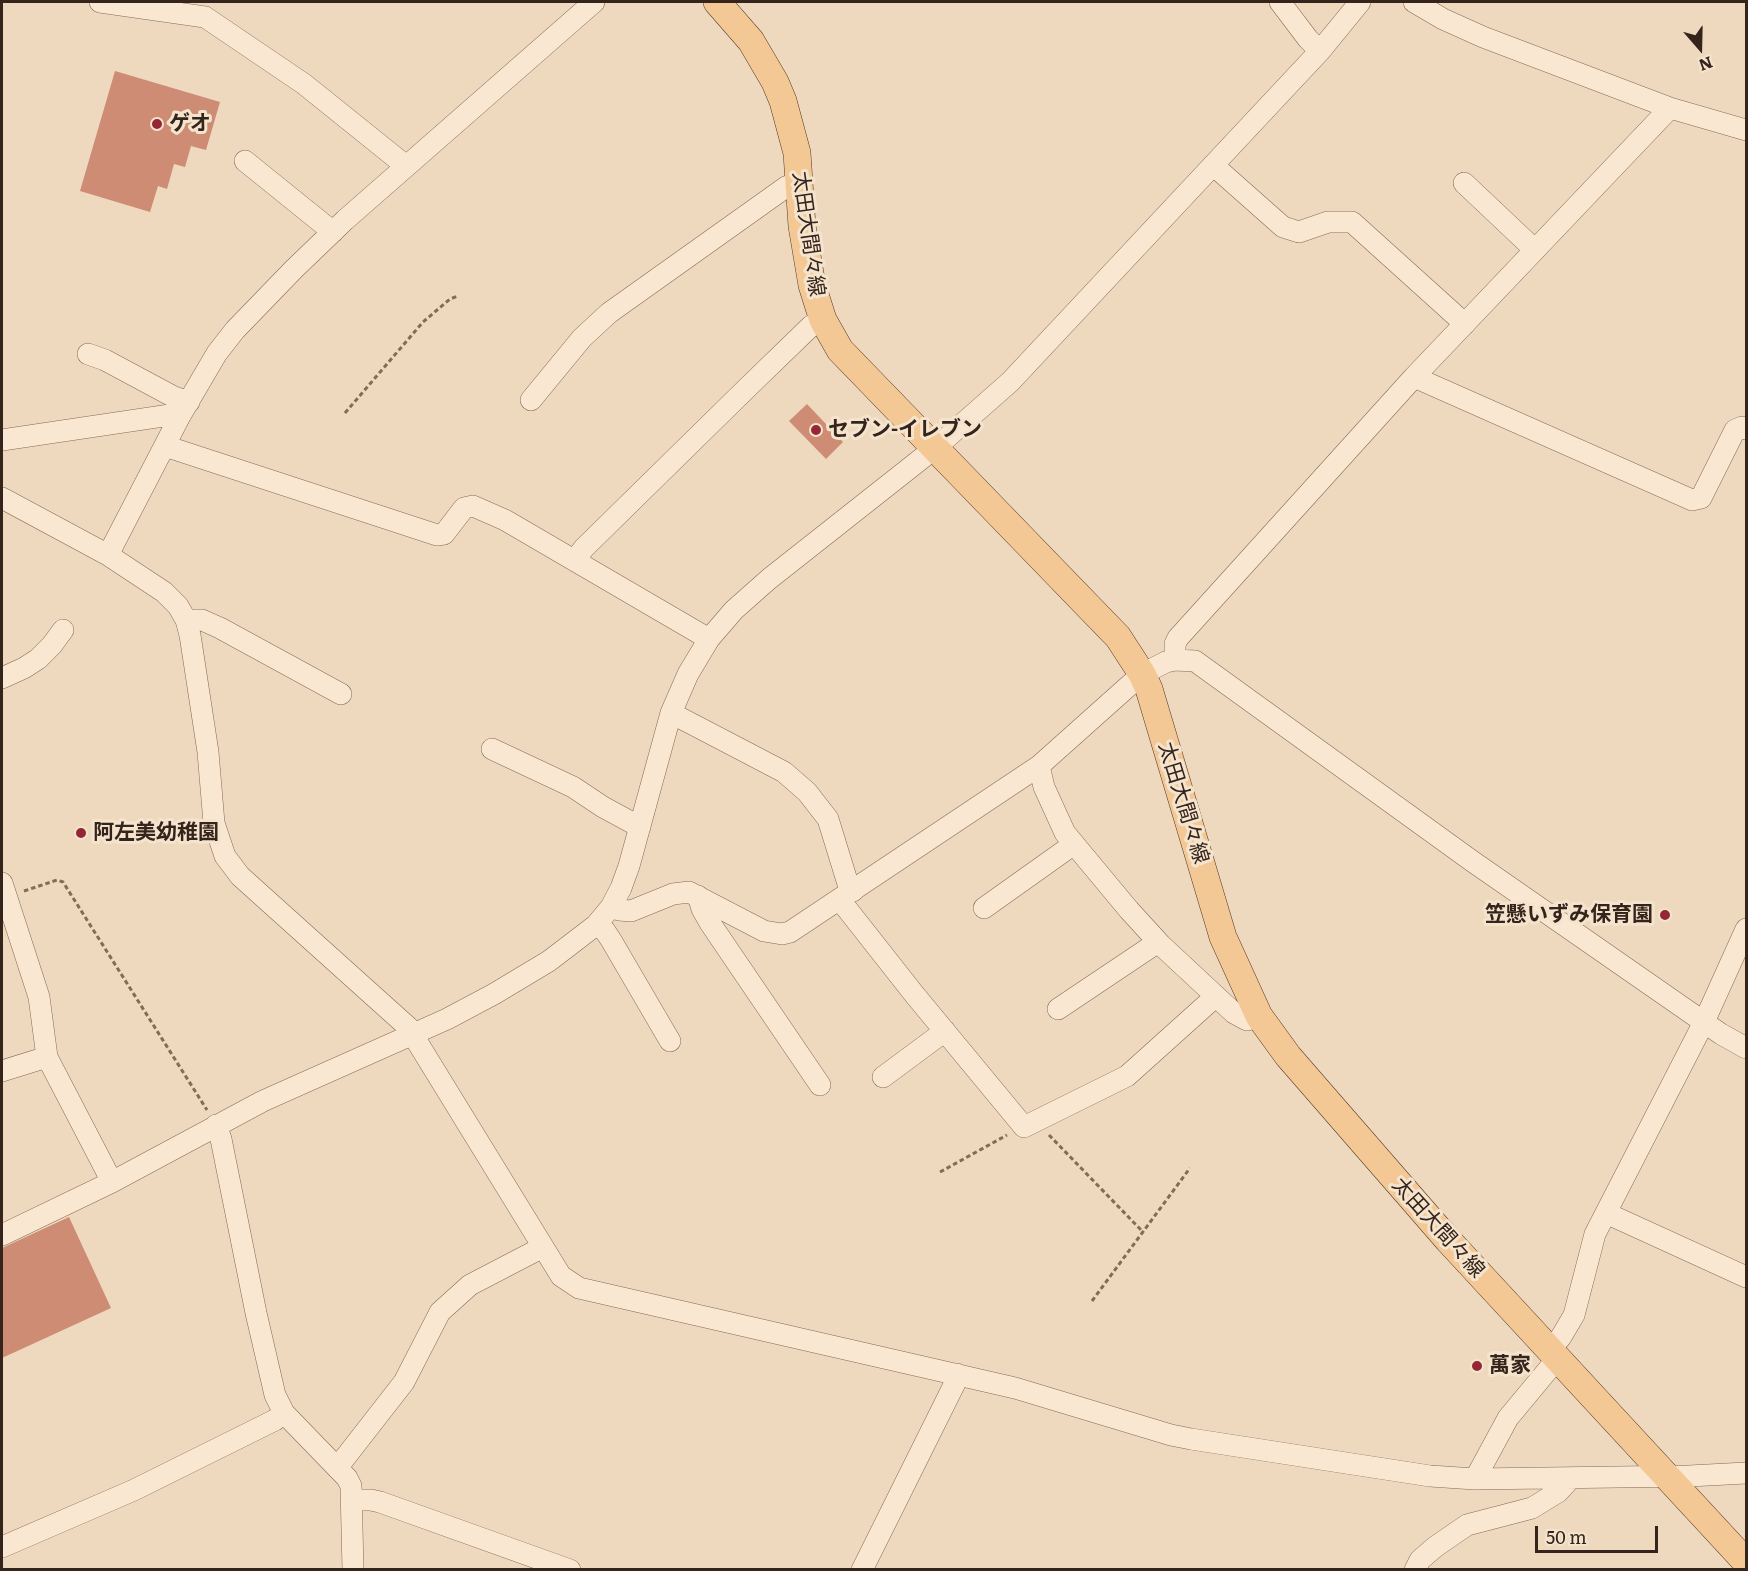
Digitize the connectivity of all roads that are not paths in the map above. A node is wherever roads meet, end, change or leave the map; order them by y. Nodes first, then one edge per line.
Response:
1 (100, 2) edge
2 (594, 2) edge
3 (717, 2) edge
4 (1280, 2) edge
5 (1360, 2) edge
6 (1414, 2) edge
7 (1320, 51) junction
8 (1670, 108) junction
9 (1746, 130) edge
10 (244, 161) dead end
11 (1213, 165) junction
12 (406, 166) junction
13 (798, 182) junction
14 (1464, 183) dead end
15 (333, 232) junction
16 (1535, 250) junction
17 (823, 320) junction
18 (1465, 324) junction
19 (88, 354) dead end
20 (1414, 377) junction
21 (531, 400) dead end
22 (184, 409) junction
23 (1746, 429) edge
24 (2, 440) edge
25 (165, 446) junction
26 (935, 448) junction
27 (2, 498) edge
28 (108, 555) junction
29 (575, 560) junction
30 (186, 620) junction
31 (63, 630) dead end
32 (709, 639) junction
33 (1175, 660) junction
34 (1142, 674) junction
35 (2, 678) edge
36 (341, 694) dead end
37 (671, 713) junction
38 (492, 749) dead end
39 (1039, 766) junction
40 (640, 827) junction
41 (1074, 844) junction
42 (10, 888) edge
43 (698, 896) junction
44 (846, 896) junction
45 (611, 906) junction
46 (984, 908) dead end
47 (596, 925) junction
48 (1746, 929) edge
49 (1158, 942) junction
50 (1216, 996) junction
51 (1058, 1009) dead end
52 (1259, 1016) junction
53 (1704, 1022) junction
54 (945, 1031) junction
55 (413, 1034) junction
56 (670, 1041) dead end
57 (1746, 1048) edge
58 (47, 1057) junction
59 (2, 1071) edge
60 (883, 1077) dead end
61 (820, 1085) dead end
62 (212, 1119) junction
63 (112, 1182) junction
64 (1606, 1213) junction
65 (2, 1235) edge
66 (543, 1247) junction
67 (1746, 1277) edge
68 (1553, 1355) junction
69 (957, 1374) junction
70 (284, 1413) junction
71 (337, 1468) junction
72 (1746, 1473) edge
73 (1667, 1476) junction
74 (1571, 1478) junction
75 (1475, 1479) junction
76 (352, 1500) junction
77 (2, 1547) edge
78 (1746, 1562) edge
79 (353, 1569) edge
80 (570, 1569) edge
81 (862, 1569) edge
82 (1415, 1569) edge

1 - 12 street
2 - 12 street
3 - 13 main road, 太田大間々線
4 - 7 street
5 - 7 street
6 - 8 street
7 - 11 street
8 - 9 street
8 - 16 street
10 - 15 street
11 - 18 street
11 - 26 street
12 - 15 street
13 - 17 main road, 太田大間々線
13 - 21 street
14 - 16 street
15 - 22 street
16 - 18 street
17 - 26 main road, 太田大間々線
17 - 29 street
18 - 20 street
19 - 22 street
20 - 23 street
20 - 33 street
22 - 24 street
22 - 25 street
25 - 28 street
25 - 29 street
26 - 32 street
26 - 34 main road, 太田大間々線
27 - 28 street
28 - 30 street
29 - 32 street
30 - 36 street
30 - 55 street
31 - 35 street
32 - 37 street
33 - 34 street
33 - 53 street
34 - 39 street
34 - 52 main road, 太田大間々線
37 - 40 street
37 - 44 street
38 - 40 street
39 - 41 street
39 - 44 street
40 - 45 street
41 - 46 street
41 - 49 street
42 - 58 street
43 - 44 street
43 - 45 street
43 - 61 street
44 - 54 street
45 - 47 street
47 - 55 street
47 - 56 street
48 - 53 street
49 - 50 street
49 - 51 street
50 - 52 street
50 - 54 street
52 - 68 main road, 太田大間々線
53 - 57 street
53 - 64 street
54 - 60 street
55 - 62 street
55 - 66 street
58 - 59 street
58 - 63 street
62 - 63 street
62 - 70 street
63 - 65 street
64 - 67 street
64 - 68 street
66 - 69 street
66 - 71 street
68 - 73 main road, 太田大間々線
68 - 75 street
69 - 75 street
69 - 81 street
70 - 71 street
70 - 77 street
71 - 76 street
72 - 73 street
73 - 74 street
73 - 78 main road, 太田大間々線
74 - 75 street
74 - 82 street
76 - 79 street
76 - 80 street

